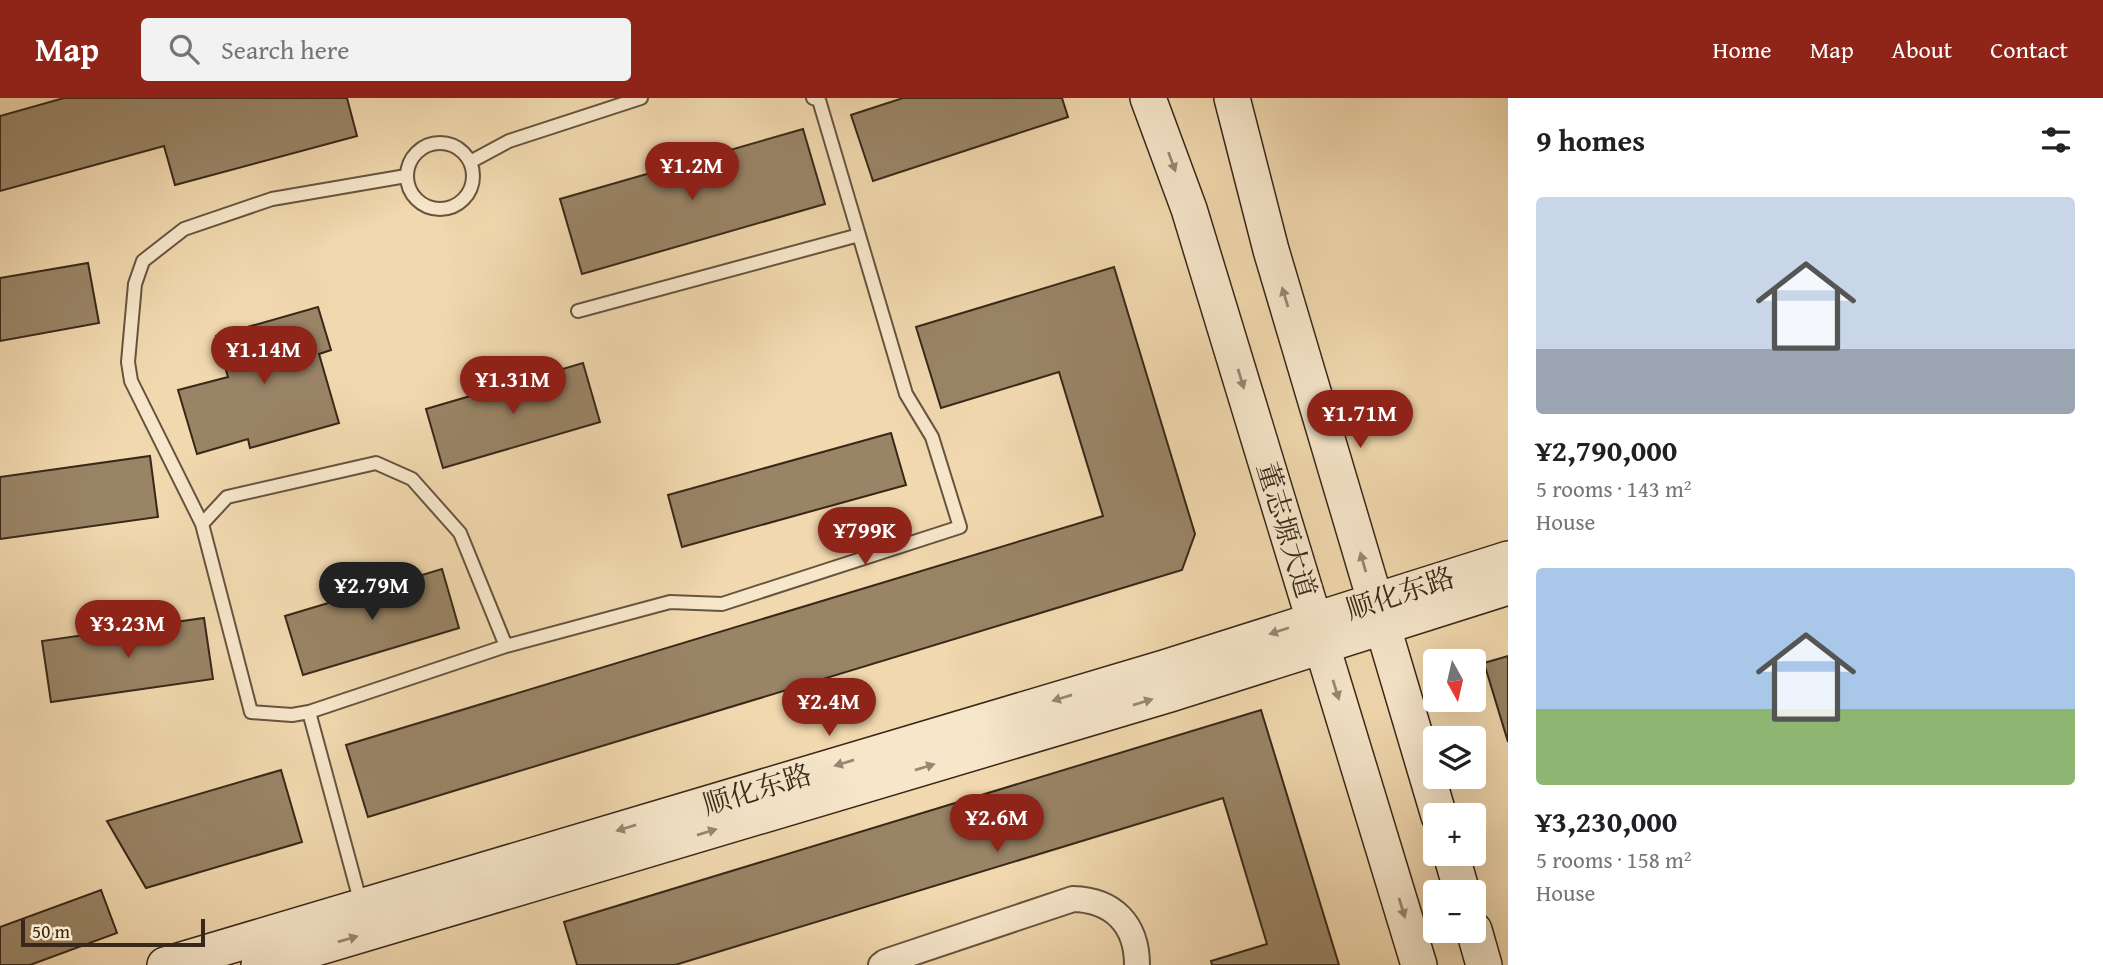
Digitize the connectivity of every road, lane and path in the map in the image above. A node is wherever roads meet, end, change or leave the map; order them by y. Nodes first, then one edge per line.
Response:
1 (641, 98) edge
2 (813, 98) edge
3 (1148, 98) edge
4 (1232, 98) edge
5 (470, 162) junction
6 (406, 176) junction
7 (859, 235) junction
8 (578, 311) dead end
9 (202, 524) junction
10 (1508, 559) edge
11 (1508, 587) edge
12 (1379, 614) junction
13 (1318, 633) junction
14 (506, 646) junction
15 (309, 712) junction
16 (1435, 803) edge
17 (362, 906) junction
18 (1478, 943) edge
19 (165, 965) edge
20 (259, 965) edge
21 (881, 965) edge
22 (1137, 965) edge
23 (1419, 965) edge
24 (1484, 965) edge

1 - 5 lane
2 - 7 lane
3 -> 13 street, 董志塬大道
12 -> 4 street
5 - 6 lane
5 - 6 lane
6 - 9 lane
7 - 8 lane
7 - 14 lane
9 - 14 lane
9 - 15 lane
10 - 12 street, 顺化东路
11 - 12 street, 顺化东路
12 - 13 street, 顺化东路
12 - 16 street
13 -> 17 street, 顺化东路
20 -> 13 street, 顺化东路
13 -> 23 street, 董志塬大道
14 - 15 lane
15 - 17 lane
17 - 19 street, 顺化东路
18 - 24 street
21 - 22 street

